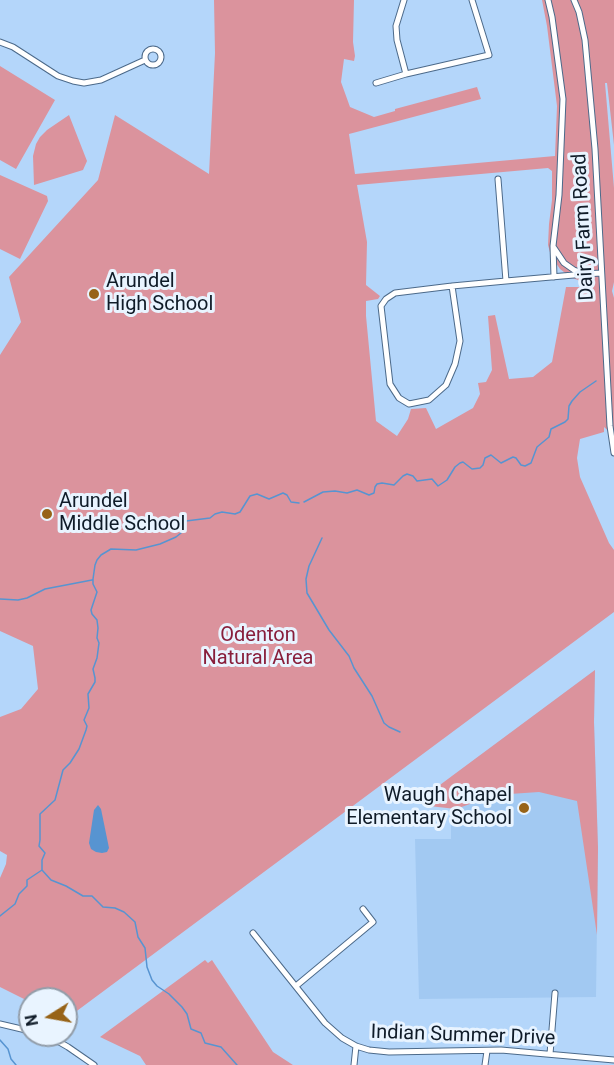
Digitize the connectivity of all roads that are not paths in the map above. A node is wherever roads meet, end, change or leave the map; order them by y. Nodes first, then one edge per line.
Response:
1 (404, 0) edge
2 (472, 0) edge
3 (548, 0) edge
4 (574, 0) edge
5 (0, 42) edge
6 (145, 60) dead end
7 (406, 74) junction
8 (376, 83) dead end
9 (498, 179) dead end
10 (554, 246) junction
11 (601, 273) junction
12 (585, 274) junction
13 (554, 277) junction
14 (506, 281) junction
15 (452, 286) junction
16 (614, 453) edge
17 (363, 909) dead end
18 (253, 933) dead end
19 (296, 986) junction
20 (555, 993) dead end
21 (0, 1024) edge
22 (18, 1028) edge
23 (356, 1046) junction
24 (68, 1047) edge
25 (487, 1051) junction
26 (550, 1054) junction
27 (586, 1058) junction
28 (614, 1060) edge
29 (94, 1065) edge
30 (354, 1065) edge
31 (485, 1065) edge
32 (585, 1065) edge

1 - 7 street
2 - 7 street
3 - 10 street
4 - 11 street, Dairy Farm Road
5 - 6 street
7 - 8 street
9 - 14 street
10 - 12 street
10 - 13 street
11 - 12 street
11 - 16 street, Dairy Farm Road
12 - 13 street
13 - 14 street
14 - 15 street
15 - 15 street
17 - 19 street
18 - 19 street, Indian Summer Drive
19 - 23 street, Indian Summer Drive
20 - 26 street
21 - 22 street
23 - 25 street, Indian Summer Drive
23 - 30 street
24 - 29 street
25 - 26 street, Indian Summer Drive
25 - 31 street
26 - 27 street, Indian Summer Drive
27 - 28 street, Indian Summer Drive
27 - 32 street

